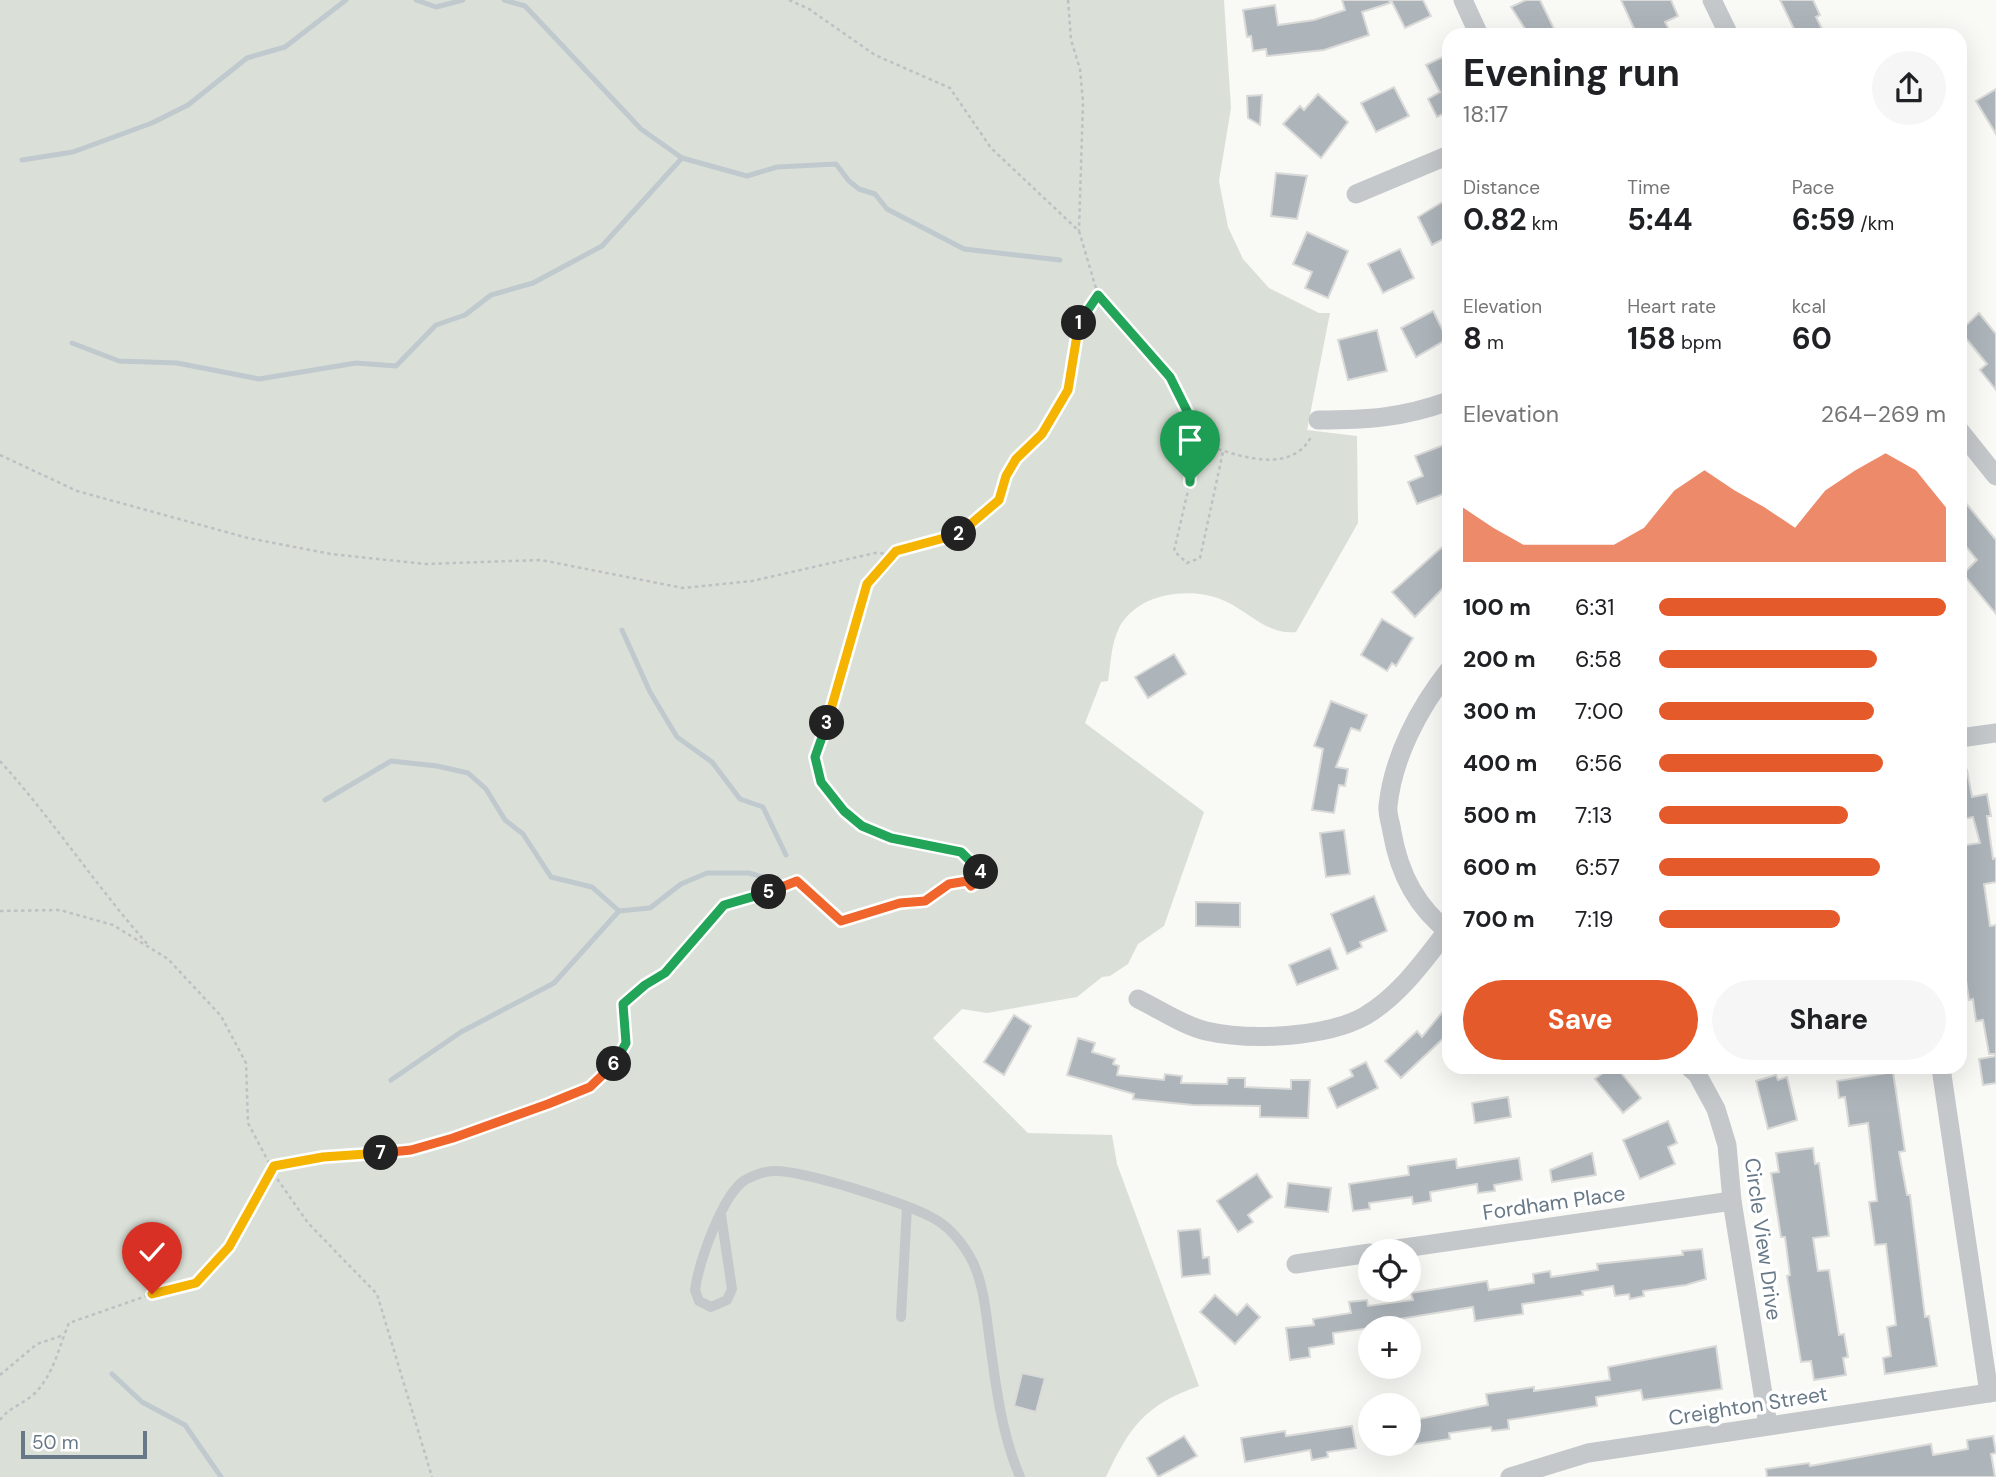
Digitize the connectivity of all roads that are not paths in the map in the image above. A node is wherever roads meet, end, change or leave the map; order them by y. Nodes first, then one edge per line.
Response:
1 (1463, 0) edge
2 (1712, 0) edge
3 (1476, 28) edge
4 (1726, 28) edge
5 (1442, 158) edge
6 (1356, 194) dead end
7 (1442, 404) edge
8 (1318, 419) road end
9 (1967, 440) edge
10 (1996, 476) edge
11 (1442, 681) edge
12 (1996, 733) edge
13 (1967, 737) edge
14 (1442, 926) edge
15 (1442, 939) edge
16 (1138, 999) dead end
17 (1697, 1074) edge
18 (1942, 1074) edge
19 (1732, 1200) junction
20 (906, 1206) junction
21 (721, 1215) junction
22 (1421, 1245) edge
23 (1358, 1255) edge
24 (1296, 1264) dead end
25 (901, 1317) dead end
26 (1992, 1392) edge
27 (1768, 1425) junction
28 (1020, 1477) edge
29 (1510, 1477) edge

1 - 3 street
2 - 4 street
5 - 6 street
7 - 8 street
9 - 10 street
11 - 14 street
12 - 13 street
15 - 16 street
17 - 19 street, Circle View Drive
18 - 26 street
19 - 22 street, Fordham Place
19 - 27 street, Circle View Drive
20 - 21 lane
20 - 25 lane
20 - 28 lane
21 - 21 lane
23 - 24 street
26 - 27 street, Creighton Street
27 - 29 street, Creighton Street

